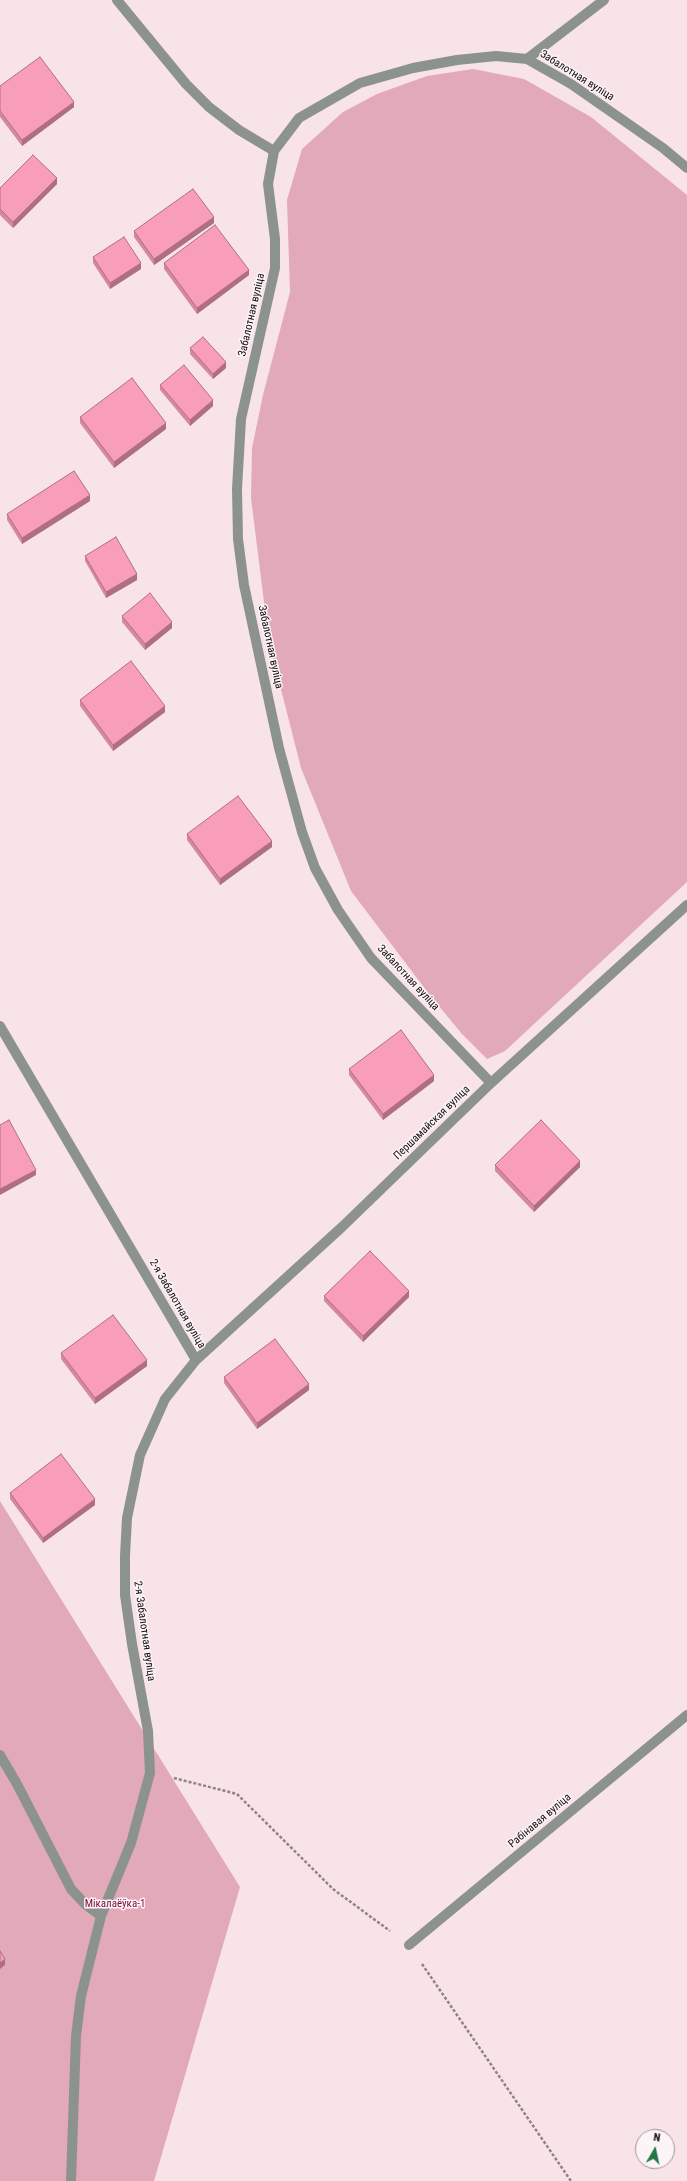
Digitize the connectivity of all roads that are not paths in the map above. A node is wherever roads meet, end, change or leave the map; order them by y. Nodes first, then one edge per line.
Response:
1 (117, 0) edge
2 (604, 0) edge
3 (527, 59) junction
4 (274, 151) junction
5 (687, 168) edge
6 (687, 905) edge
7 (0, 1026) edge
8 (491, 1083) junction
9 (196, 1360) junction
10 (687, 1715) edge
11 (0, 1755) edge
12 (101, 1916) junction
13 (409, 1945) road end
14 (71, 2181) edge

1 - 4 street
2 - 3 street
3 - 4 street, Забалотная вуліца
3 - 5 street, Забалотная вуліца
4 - 8 street, Забалотная вуліца
6 - 8 street, Першамайская вуліца
7 - 9 street, 2-я Забалотная вуліца
8 - 9 street, Першамайская вуліца
9 - 12 street, 2-я Забалотная вуліца
10 - 13 street, Рабінавая вуліца
11 - 12 street
12 - 14 street, 2-я Забалотная вуліца

